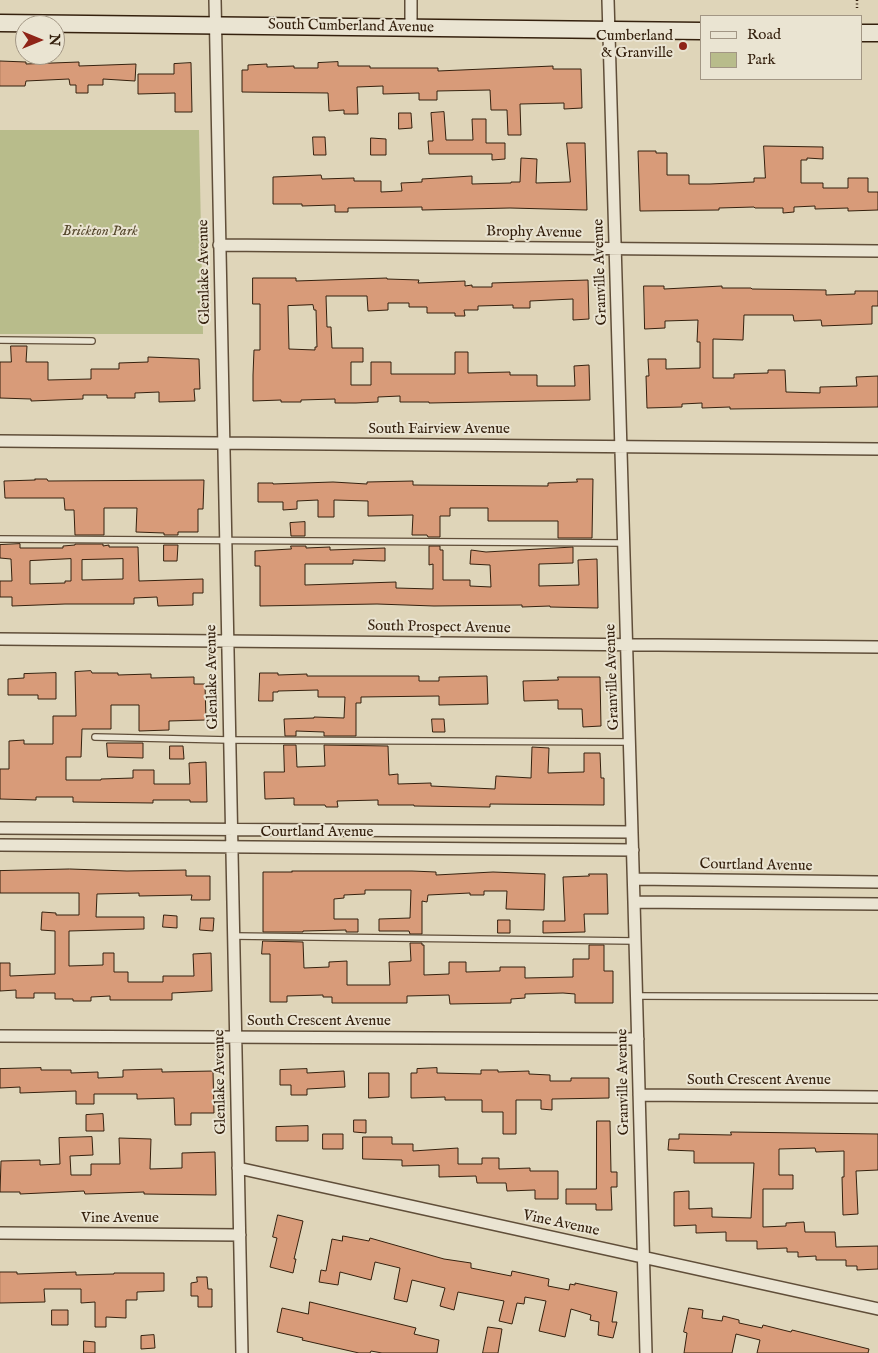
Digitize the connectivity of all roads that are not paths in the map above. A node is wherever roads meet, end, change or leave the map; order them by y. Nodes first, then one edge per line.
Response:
1 (214, 0) edge
2 (410, 0) edge
3 (608, 0) edge
4 (0, 23) edge
5 (215, 25) junction
6 (411, 28) junction
7 (609, 30) junction
8 (700, 31) edge
9 (863, 33) edge
10 (878, 33) edge
11 (219, 244) junction
12 (615, 249) junction
13 (878, 251) edge
14 (0, 340) edge
15 (92, 341) dead end
16 (0, 441) edge
17 (223, 443) junction
18 (621, 447) junction
19 (878, 449) edge
20 (0, 539) edge
21 (226, 541) junction
22 (624, 544) junction
23 (0, 639) edge
24 (227, 641) junction
25 (627, 645) junction
26 (878, 647) edge
27 (95, 737) dead end
28 (229, 740) junction
29 (630, 742) junction
30 (0, 828) edge
31 (231, 830) junction
32 (632, 832) junction
33 (0, 845) edge
34 (232, 847) junction
35 (633, 850) junction
36 (634, 879) junction
37 (878, 882) edge
38 (634, 902) junction
39 (878, 904) edge
40 (234, 936) junction
41 (635, 941) junction
42 (637, 996) junction
43 (878, 997) edge
44 (0, 1036) edge
45 (236, 1037) junction
46 (638, 1039) junction
47 (639, 1095) junction
48 (878, 1097) edge
49 (238, 1168) junction
50 (0, 1233) edge
51 (240, 1235) junction
52 (643, 1258) junction
53 (878, 1309) edge
54 (242, 1353) edge
55 (646, 1353) edge

1 - 5 street, Glenlake Avenue
2 - 6 street
3 - 7 street, Granville Avenue
4 - 5 street, South Cumberland Avenue
5 - 6 street, South Cumberland Avenue
5 - 11 street, Glenlake Avenue
6 - 7 street, South Cumberland Avenue
7 - 8 street, South Cumberland Avenue
7 - 12 street, Granville Avenue
9 - 10 street
11 - 12 street, Brophy Avenue
11 - 17 street, Glenlake Avenue
12 - 13 street, Brophy Avenue
12 - 18 street, Granville Avenue
14 - 15 lane
16 - 17 street, South Fairview Avenue
17 - 18 street, South Fairview Avenue
17 - 21 street, Glenlake Avenue
18 - 19 street, South Fairview Avenue
18 - 22 street, Granville Avenue
20 - 21 lane
21 - 22 lane
21 - 24 street, Glenlake Avenue
22 - 25 street, Granville Avenue
23 - 24 street, South Prospect Avenue
24 - 25 street, South Prospect Avenue
24 - 28 street, Glenlake Avenue
25 - 26 street, South Prospect Avenue
25 - 29 street, Granville Avenue
27 - 28 lane
28 - 29 lane
28 - 31 street, Glenlake Avenue
29 - 32 street, Granville Avenue
30 - 31 street, Courtland Avenue
31 - 32 street, Courtland Avenue
31 - 34 street, Glenlake Avenue
32 - 35 street, Granville Avenue
33 - 34 street, Courtland Avenue
34 - 35 street, Courtland Avenue
34 - 40 street, Glenlake Avenue
35 - 36 street, Granville Avenue
36 - 37 street, Courtland Avenue
36 - 38 street, Granville Avenue
38 - 39 street
38 - 41 street, Granville Avenue
40 - 41 lane
40 - 45 street, Glenlake Avenue
41 - 42 street, Granville Avenue
42 - 43 lane
42 - 46 street, Granville Avenue
44 - 45 street, South Crescent Avenue
45 - 46 street, South Crescent Avenue
45 - 49 street, Glenlake Avenue
46 - 47 street, Granville Avenue
47 - 48 street, South Crescent Avenue
47 - 52 street, Granville Avenue
49 - 51 street, Glenlake Avenue
49 - 52 street, Vine Avenue
50 - 51 street, Vine Avenue
51 - 54 street, Glenlake Avenue
52 - 53 street, Vine Avenue
52 - 55 street, Granville Avenue

